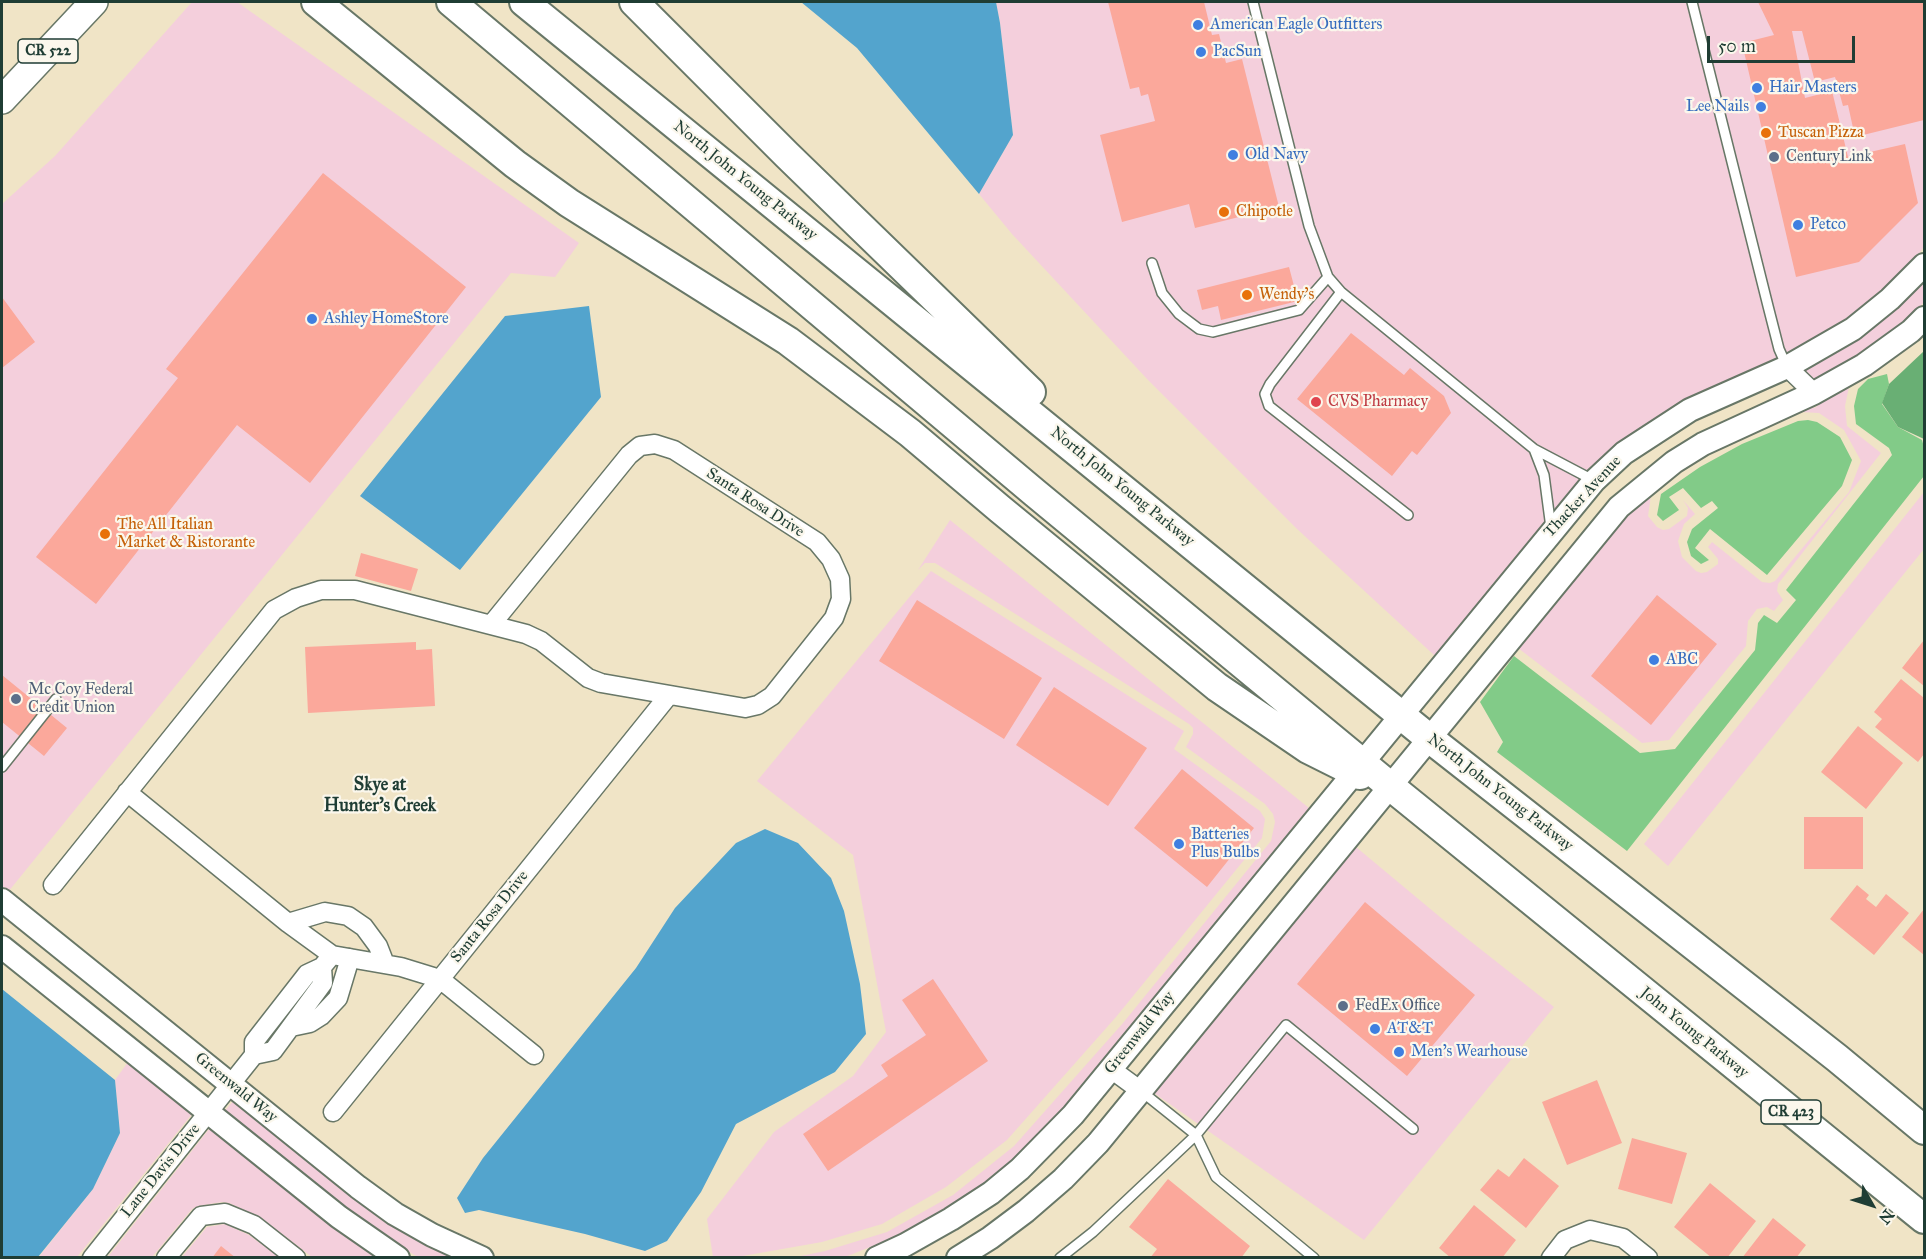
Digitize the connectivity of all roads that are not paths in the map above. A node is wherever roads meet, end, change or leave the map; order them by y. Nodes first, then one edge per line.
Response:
1 (94, 2) edge
2 (316, 2) edge
3 (451, 2) edge
4 (524, 2) edge
5 (634, 2) edge
6 (1253, 2) edge
7 (1692, 2) edge
8 (2, 100) edge
9 (1152, 263) dead end
10 (1924, 266) edge
11 (1328, 277) junction
12 (1341, 292) junction
13 (1924, 318) edge
14 (1787, 367) junction
15 (1814, 393) junction
16 (1534, 449) junction
17 (1594, 481) junction
18 (1408, 515) dead end
19 (1551, 531) junction
20 (1595, 535) junction
21 (1229, 574) junction
22 (491, 625) junction
23 (669, 695) junction
24 (56, 699) dead end
25 (1401, 715) junction
26 (1429, 738) junction
27 (2, 767) edge
28 (1358, 767) junction
29 (1390, 786) junction
30 (127, 792) junction
31 (53, 885) dead end
32 (2, 900) edge
33 (288, 923) junction
34 (2, 947) edge
35 (350, 958) junction
36 (327, 961) junction
37 (385, 964) junction
38 (440, 979) junction
39 (291, 1027) junction
40 (254, 1055) junction
41 (534, 1055) dead end
42 (1111, 1069) junction
43 (231, 1085) junction
44 (1141, 1091) junction
45 (333, 1112) dead end
46 (208, 1114) junction
47 (1413, 1129) dead end
48 (1924, 1130) edge
49 (1196, 1135) junction
50 (1924, 1219) edge
51 (92, 1257) edge
52 (166, 1257) edge
53 (296, 1257) edge
54 (398, 1257) edge
55 (482, 1257) edge
56 (877, 1257) edge
57 (958, 1257) edge
58 (1060, 1257) edge
59 (1314, 1257) edge
60 (1551, 1257) edge
61 (1648, 1257) edge

1 - 8 main road, CR 522
2 - 28 highway
3 - 28 highway
4 - 21 highway, North John Young Parkway
5 - 21 highway
6 - 11 lane
7 - 14 lane
9 - 11 lane
10 - 14 street, Thacker Avenue
11 - 12 lane
12 - 16 lane
12 - 18 lane
13 - 15 street, Thacker Avenue
14 - 15 street
14 - 17 street, Thacker Avenue
15 - 20 street, Thacker Avenue
16 - 17 lane
16 - 19 lane
17 - 19 street, Thacker Avenue
17 - 20 street
19 - 25 street, Thacker Avenue
20 - 26 street, Thacker Avenue
21 - 25 highway, North John Young Parkway
22 - 23 street, Santa Rosa Drive
22 - 23 street, Santa Rosa Drive
22 - 30 street, Santa Rosa Drive
23 - 38 street, Santa Rosa Drive
24 - 27 lane
25 - 26 highway, North John Young Parkway
25 - 28 street, Thacker Avenue
26 - 29 street, Thacker Avenue
26 - 48 highway, North John Young Parkway
28 - 29 highway
28 - 42 street, Greenwald Way
29 - 44 street
29 - 50 highway, John Young Parkway / CR 423
30 - 31 street, Santa Rosa Drive
30 - 33 street
32 - 43 street, Greenwald Way
33 - 36 street
33 - 37 street
34 - 46 street
35 - 36 street
35 - 37 street
35 - 39 street
36 - 39 street
36 - 40 street
37 - 38 street
38 - 41 street
38 - 45 street, Santa Rosa Drive
39 - 40 street
40 - 43 street, Lane Davis Drive
42 - 44 street
42 - 56 street, Greenwald Way
43 - 46 street, Lane Davis Drive
43 - 55 street, Greenwald Way
44 - 49 lane
44 - 57 street
46 - 51 street, Lane Davis Drive
46 - 54 street
47 - 49 lane
49 - 58 lane
49 - 59 lane
52 - 53 street
60 - 61 street

